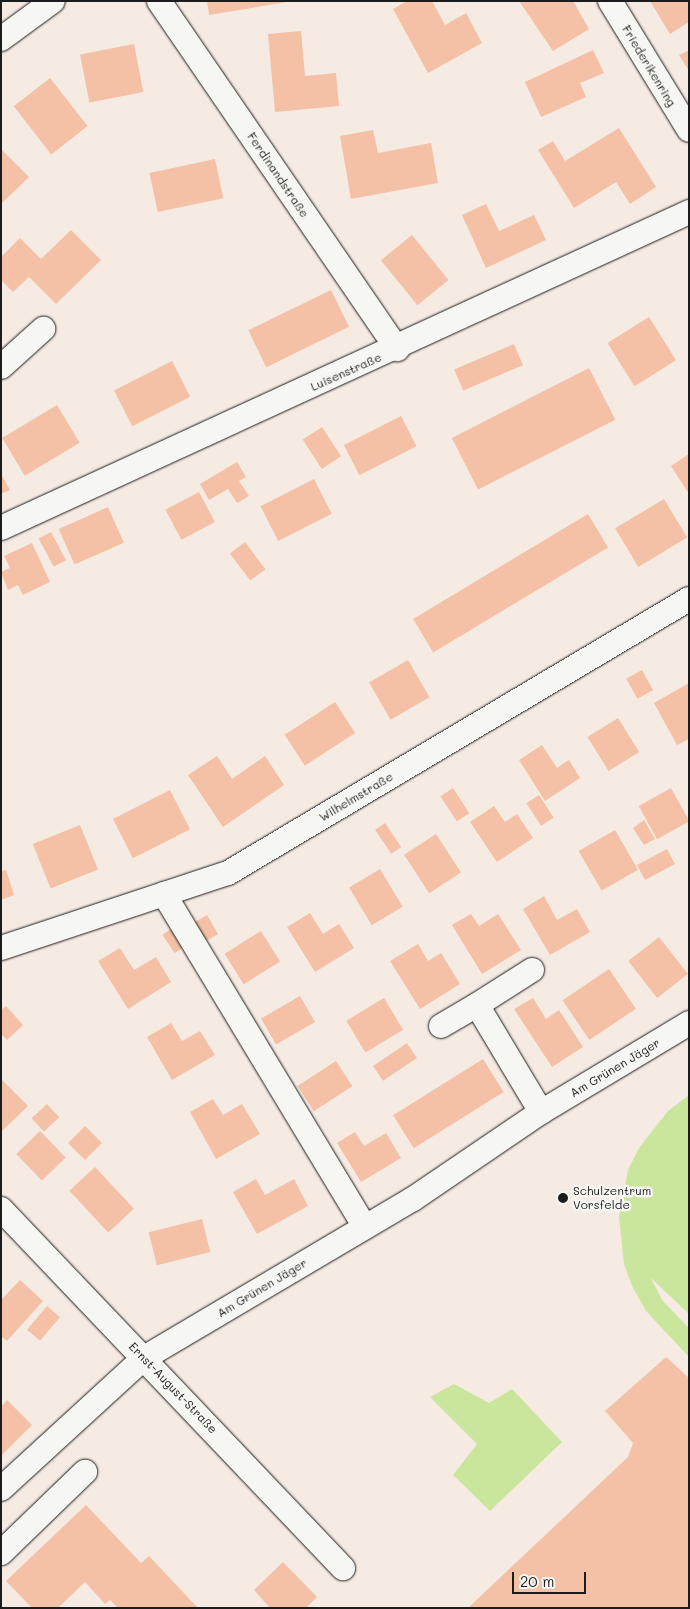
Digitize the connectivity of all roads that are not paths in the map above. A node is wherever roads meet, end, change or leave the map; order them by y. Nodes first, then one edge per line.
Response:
1 (53, 1) edge
2 (159, 1) edge
3 (610, 1) edge
4 (1, 39) edge
5 (689, 130) edge
6 (689, 212) edge
7 (43, 329) dead end
8 (397, 349) junction
9 (1, 367) edge
10 (1, 528) edge
11 (689, 600) edge
12 (164, 894) junction
13 (1, 948) edge
14 (532, 970) dead end
15 (477, 1005) junction
16 (689, 1023) edge
17 (441, 1026) dead end
18 (541, 1112) junction
19 (1, 1209) edge
20 (365, 1227) junction
21 (144, 1358) junction
22 (85, 1472) dead end
23 (1, 1490) edge
24 (1, 1553) edge
25 (343, 1568) dead end

1 - 4 street
2 - 8 street, Ferdinandstraße
3 - 5 street, Friederikenring
6 - 8 street, Luisenstraße
7 - 9 street
8 - 10 street, Luisenstraße
11 - 12 street, Wilhelmstraße
12 - 13 street, Wilhelmstraße
12 - 20 street
14 - 15 street
15 - 17 street
15 - 18 street
16 - 18 street, Am Grünen Jäger
18 - 20 street, Am Grünen Jäger
19 - 21 street, Ernst-August-Straße
20 - 21 street, Am Grünen Jäger
21 - 23 street, Am Grünen Jäger
21 - 25 street, Ernst-August-Straße
22 - 24 street

